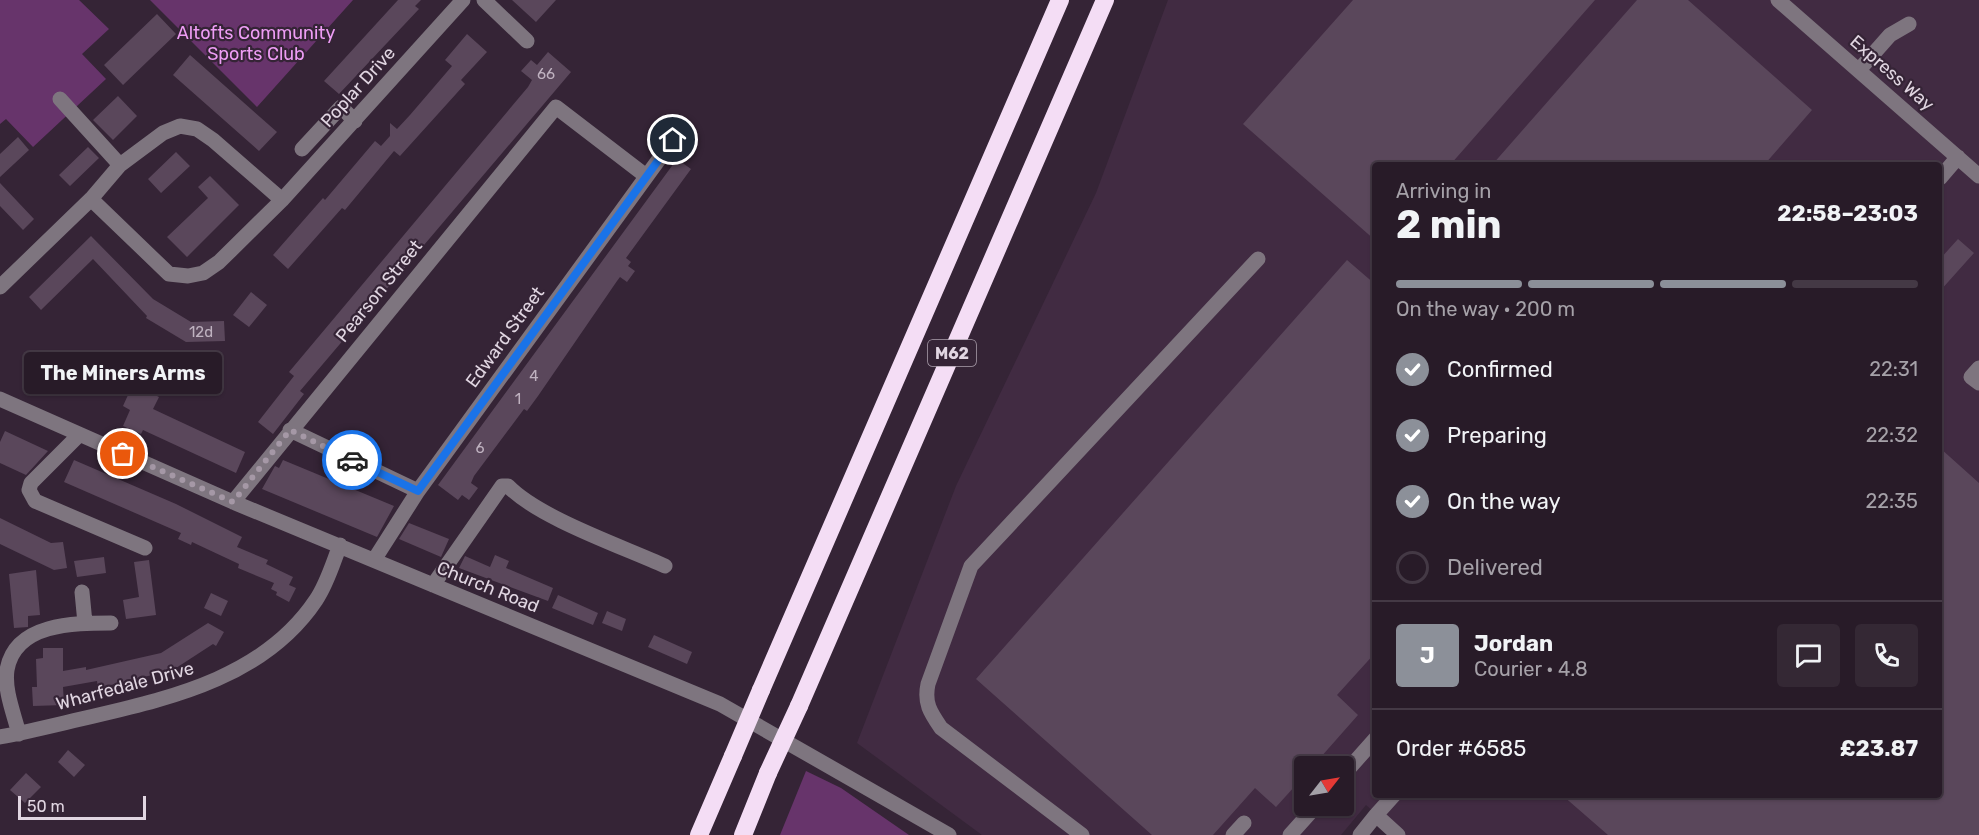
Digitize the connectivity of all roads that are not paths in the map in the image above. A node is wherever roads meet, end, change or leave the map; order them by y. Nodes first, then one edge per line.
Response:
1 (463, 0) edge
2 (484, 0) edge
3 (1060, 0) edge
4 (1105, 0) edge
5 (1778, 0) edge
6 (1909, 24) dead end
7 (527, 41) dead end
8 (1859, 70) junction
9 (60, 99) dead end
10 (355, 121) junction
11 (673, 140) dead end
12 (302, 149) dead end
13 (1958, 157) junction
14 (120, 165) junction
15 (646, 176) junction
16 (1942, 176) edge
17 (1979, 176) edge
18 (90, 199) junction
19 (282, 200) junction
20 (1258, 259) dead end
21 (0, 287) edge
22 (1979, 368) edge
23 (1979, 383) edge
24 (0, 399) edge
25 (290, 430) junction
26 (79, 435) junction
27 (418, 491) junction
28 (233, 502) junction
29 (340, 545) junction
30 (145, 548) dead end
31 (374, 560) junction
32 (665, 566) dead end
33 (433, 585) junction
34 (82, 592) dead end
35 (85, 623) junction
36 (111, 623) dead end
37 (6, 648) edge
38 (19, 734) junction
39 (0, 737) edge
40 (1372, 742) edge
41 (1354, 763) edge
42 (1391, 798) edge
43 (1307, 816) edge
44 (1376, 816) junction
45 (1244, 823) dead end
46 (699, 835) edge
47 (743, 835) edge
48 (949, 835) edge
49 (1082, 835) edge
50 (1233, 835) edge
51 (1290, 835) edge
52 (1360, 835) edge
53 (1398, 835) edge

1 - 10 street, Poplar Drive
2 - 7 street
3 - 46 highway, M62, bridge
4 - 47 highway, M62, bridge
5 - 8 street, Express Way
6 - 8 street
8 - 13 street, Express Way
9 - 14 street
10 - 12 street
10 - 19 street, Poplar Drive
11 - 15 street, Edward Street
13 - 16 street
13 - 17 street, Express Way
14 - 18 street
14 - 19 street
15 - 25 street, Pearson Street
15 - 27 street, Edward Street
18 - 19 street, Poplar Drive
18 - 21 street
20 - 49 street
22 - 23 street
24 - 26 street, Church Road
25 - 27 street
25 - 28 street, Pearson Street
26 - 28 street, Church Road
26 - 30 street
27 - 31 street, Edward Street
28 - 29 street, Church Road
29 - 31 street, Church Road
29 - 38 street, Wharfedale Drive
31 - 33 street, Church Road
32 - 33 street
33 - 48 street, Church Road
34 - 35 street
35 - 36 street
35 - 37 street
37 - 38 street
38 - 39 street, Wharfedale Drive
40 - 41 street
42 - 44 street
43 - 51 street
44 - 52 street
44 - 53 street
45 - 50 street

